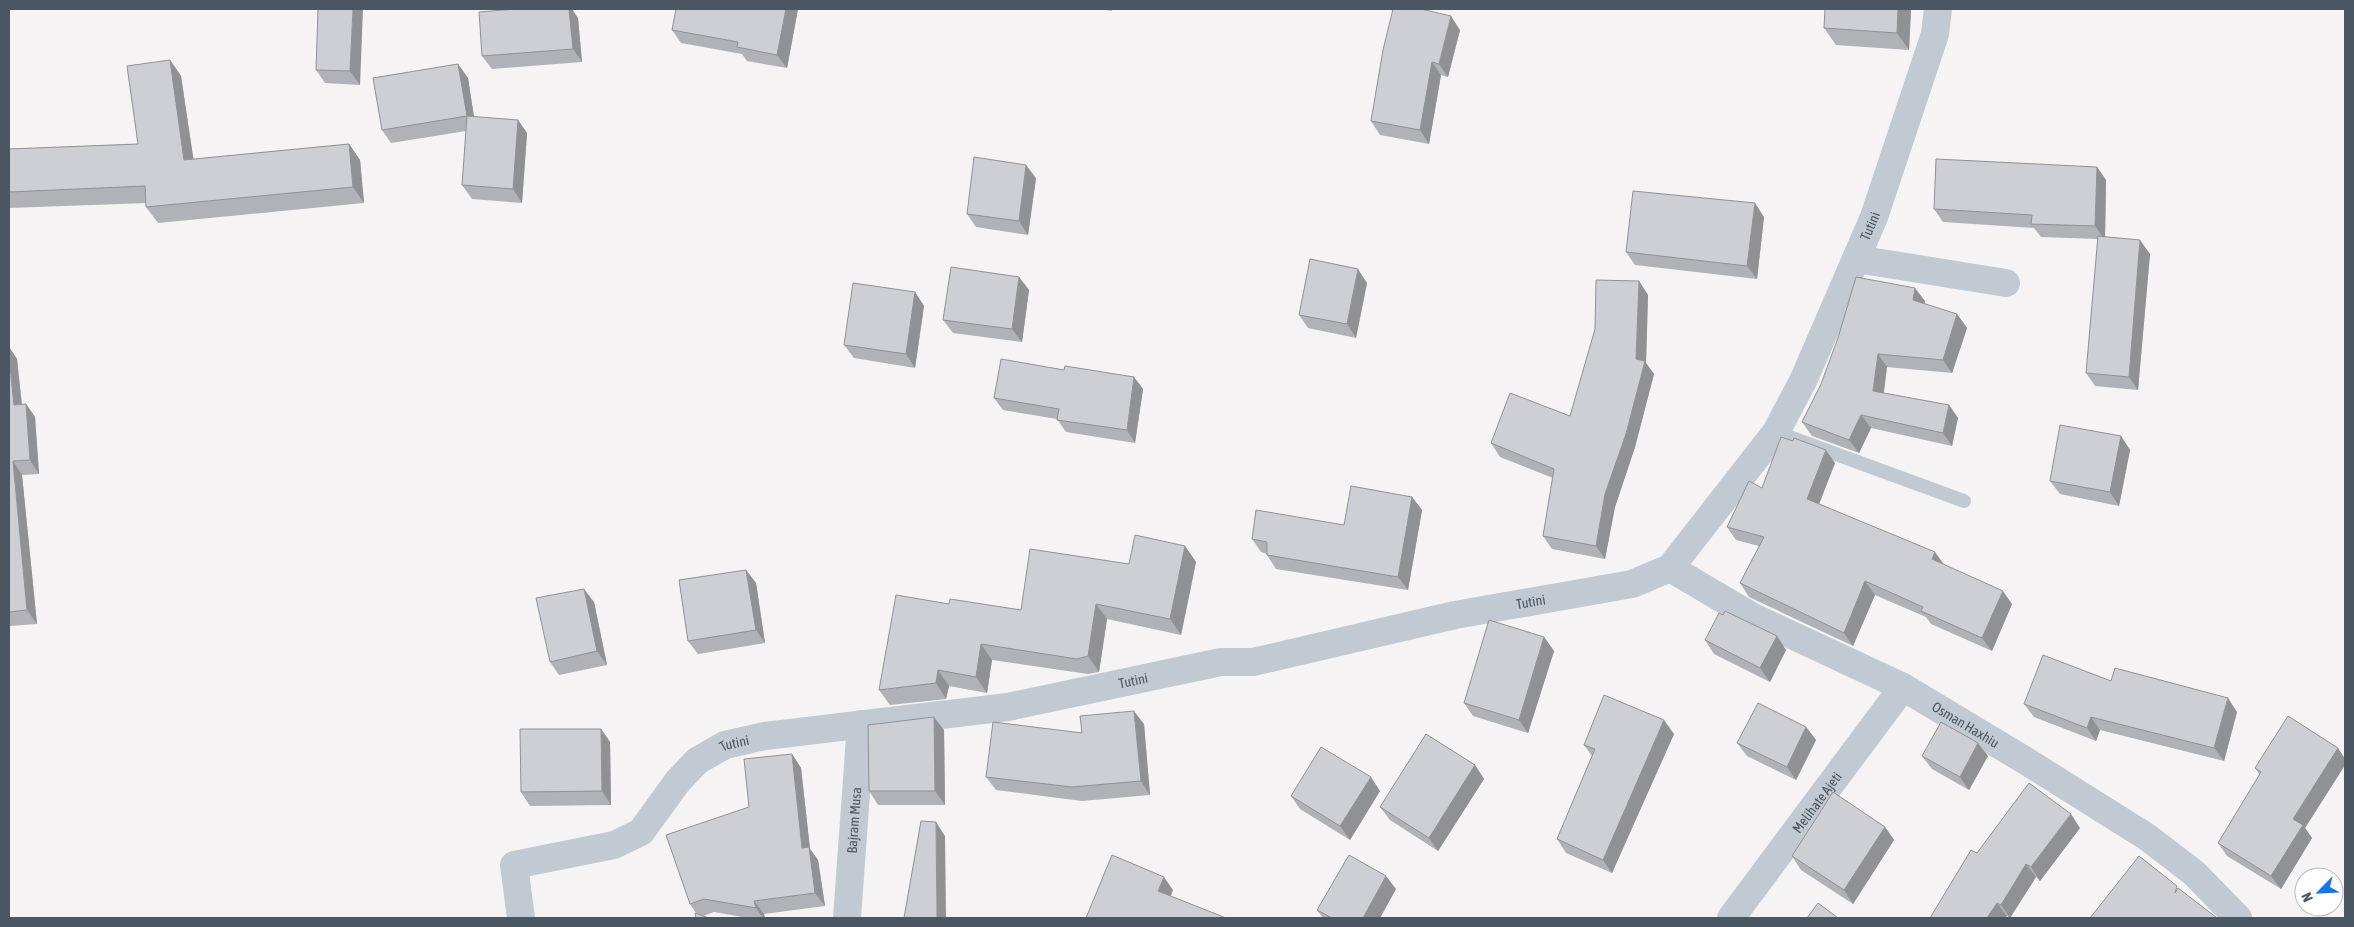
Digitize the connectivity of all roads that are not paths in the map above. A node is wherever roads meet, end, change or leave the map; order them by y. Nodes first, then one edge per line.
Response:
1 (1938, 9) edge
2 (1856, 260) junction
3 (2006, 283) dead end
4 (1776, 432) junction
5 (1964, 501) dead end
6 (1670, 568) junction
7 (1903, 687) junction
8 (861, 724) junction
9 (521, 918) edge
10 (847, 918) edge
11 (1731, 918) edge
12 (2238, 918) edge

1 - 2 street, Tutini
2 - 3 street
2 - 4 street, Tutini
4 - 5 lane
4 - 6 street, Tutini
6 - 7 street, Osman Haxhiu
6 - 8 street, Tutini
7 - 11 street, Melihate Ajeti
7 - 12 street, Osman Haxhiu
8 - 9 street, Tutini
8 - 10 street, Bajram Musa

